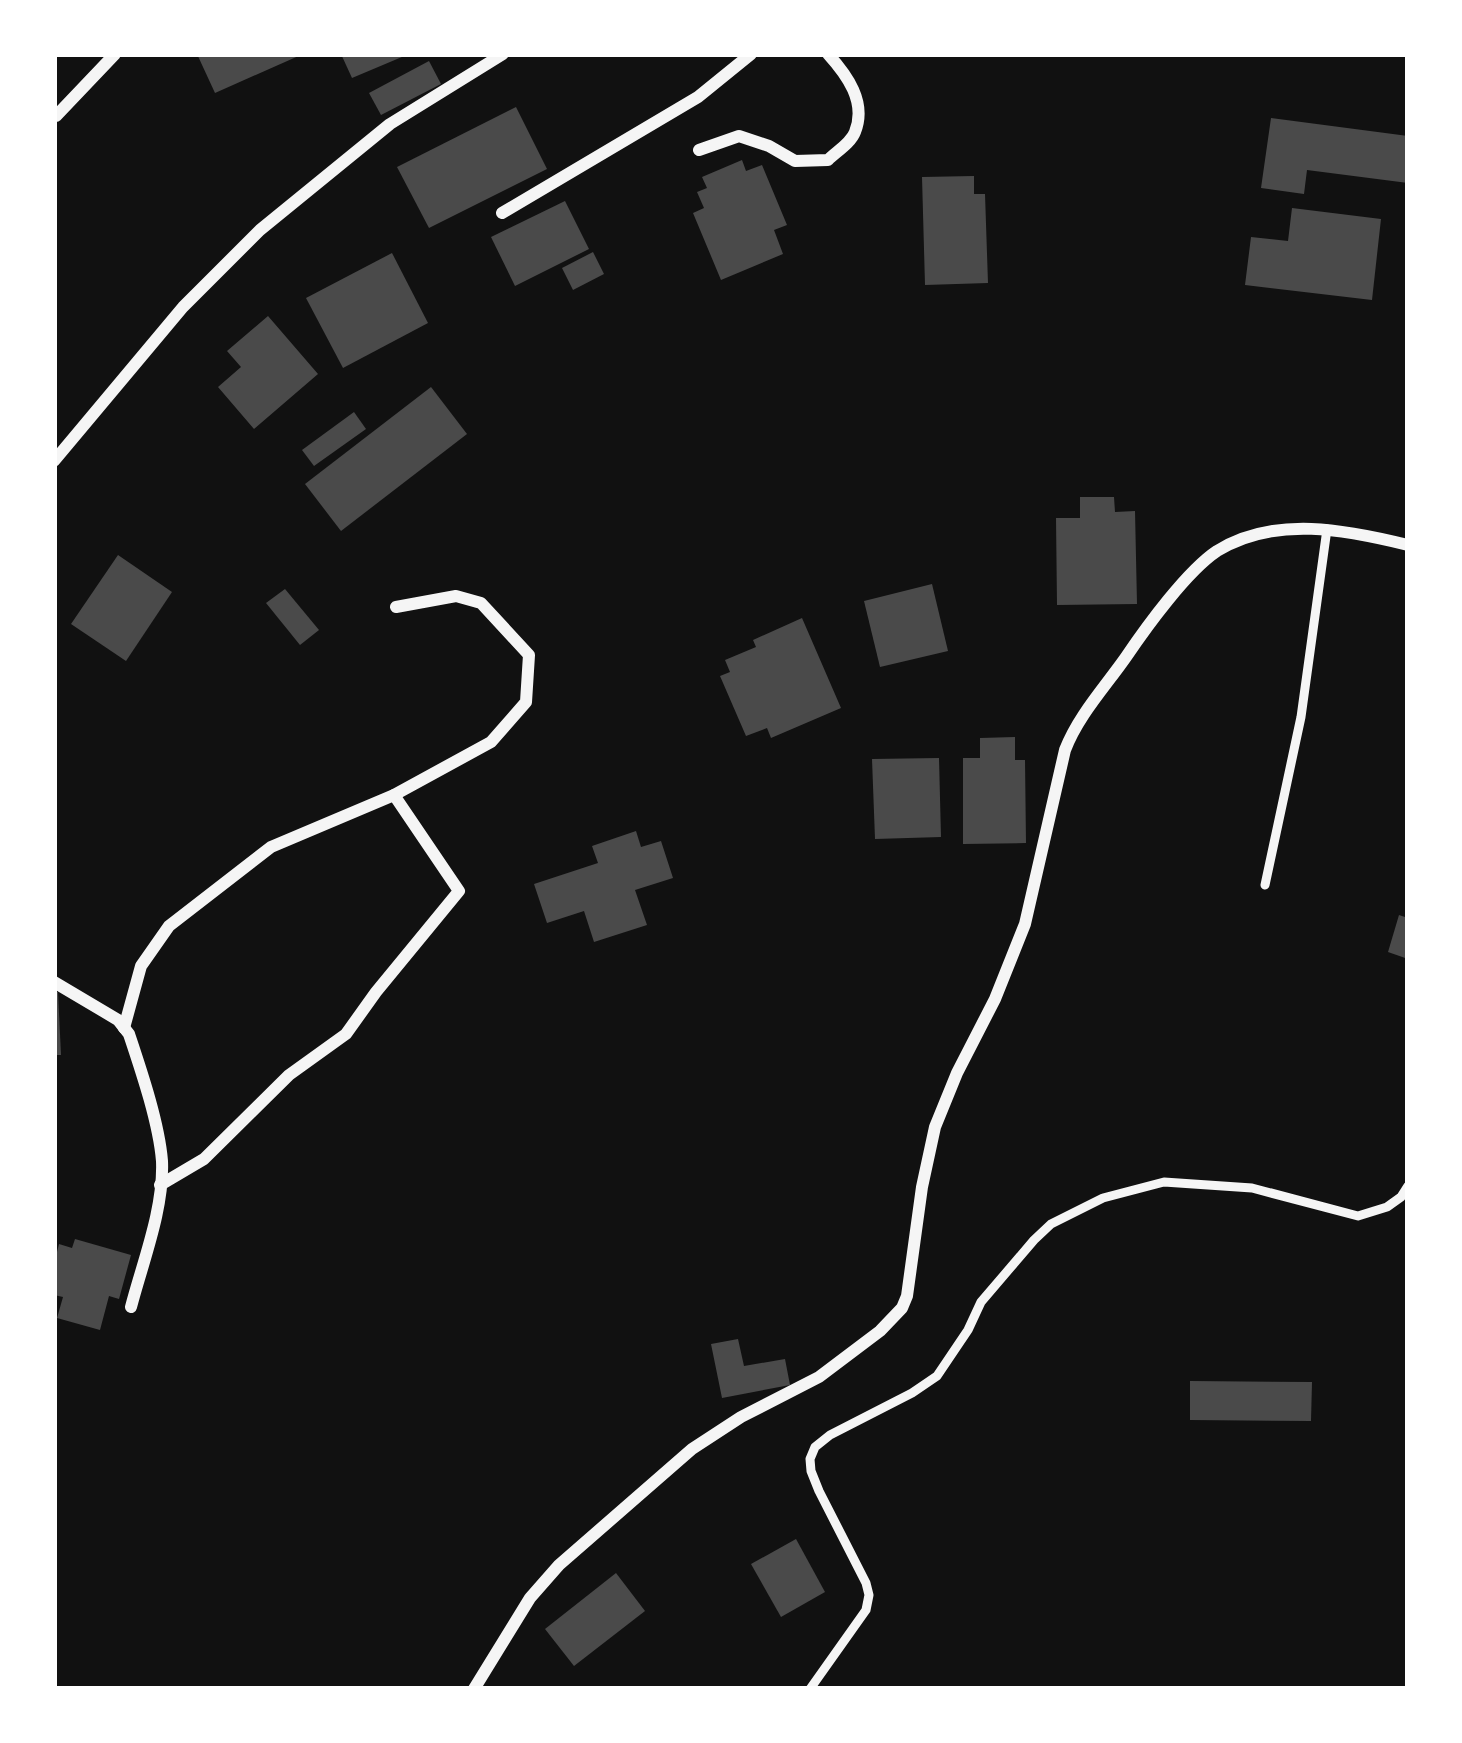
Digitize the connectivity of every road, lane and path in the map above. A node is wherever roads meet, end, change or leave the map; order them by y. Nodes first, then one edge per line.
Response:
1 (116, 54) edge
2 (502, 54) edge
3 (751, 54) edge
4 (828, 54) edge
5 (56, 116) edge
6 (699, 150) dead end
7 (502, 213) dead end
8 (54, 460) edge
9 (1327, 529) junction
10 (1408, 545) edge
11 (396, 607) dead end
12 (394, 795) junction
13 (1265, 885) dead end
14 (54, 982) edge
15 (124, 1028) junction
16 (160, 1185) junction
17 (1408, 1186) edge
18 (130, 1307) dead end
19 (474, 1689) edge
20 (810, 1689) edge

1 - 5 street
2 - 8 street
3 - 7 street
4 - 6 street
9 - 10 street
9 - 13 lane
9 - 19 street
11 - 12 street
12 - 15 street
12 - 16 street
14 - 15 street
15 - 16 street
16 - 18 street
17 - 20 lane

